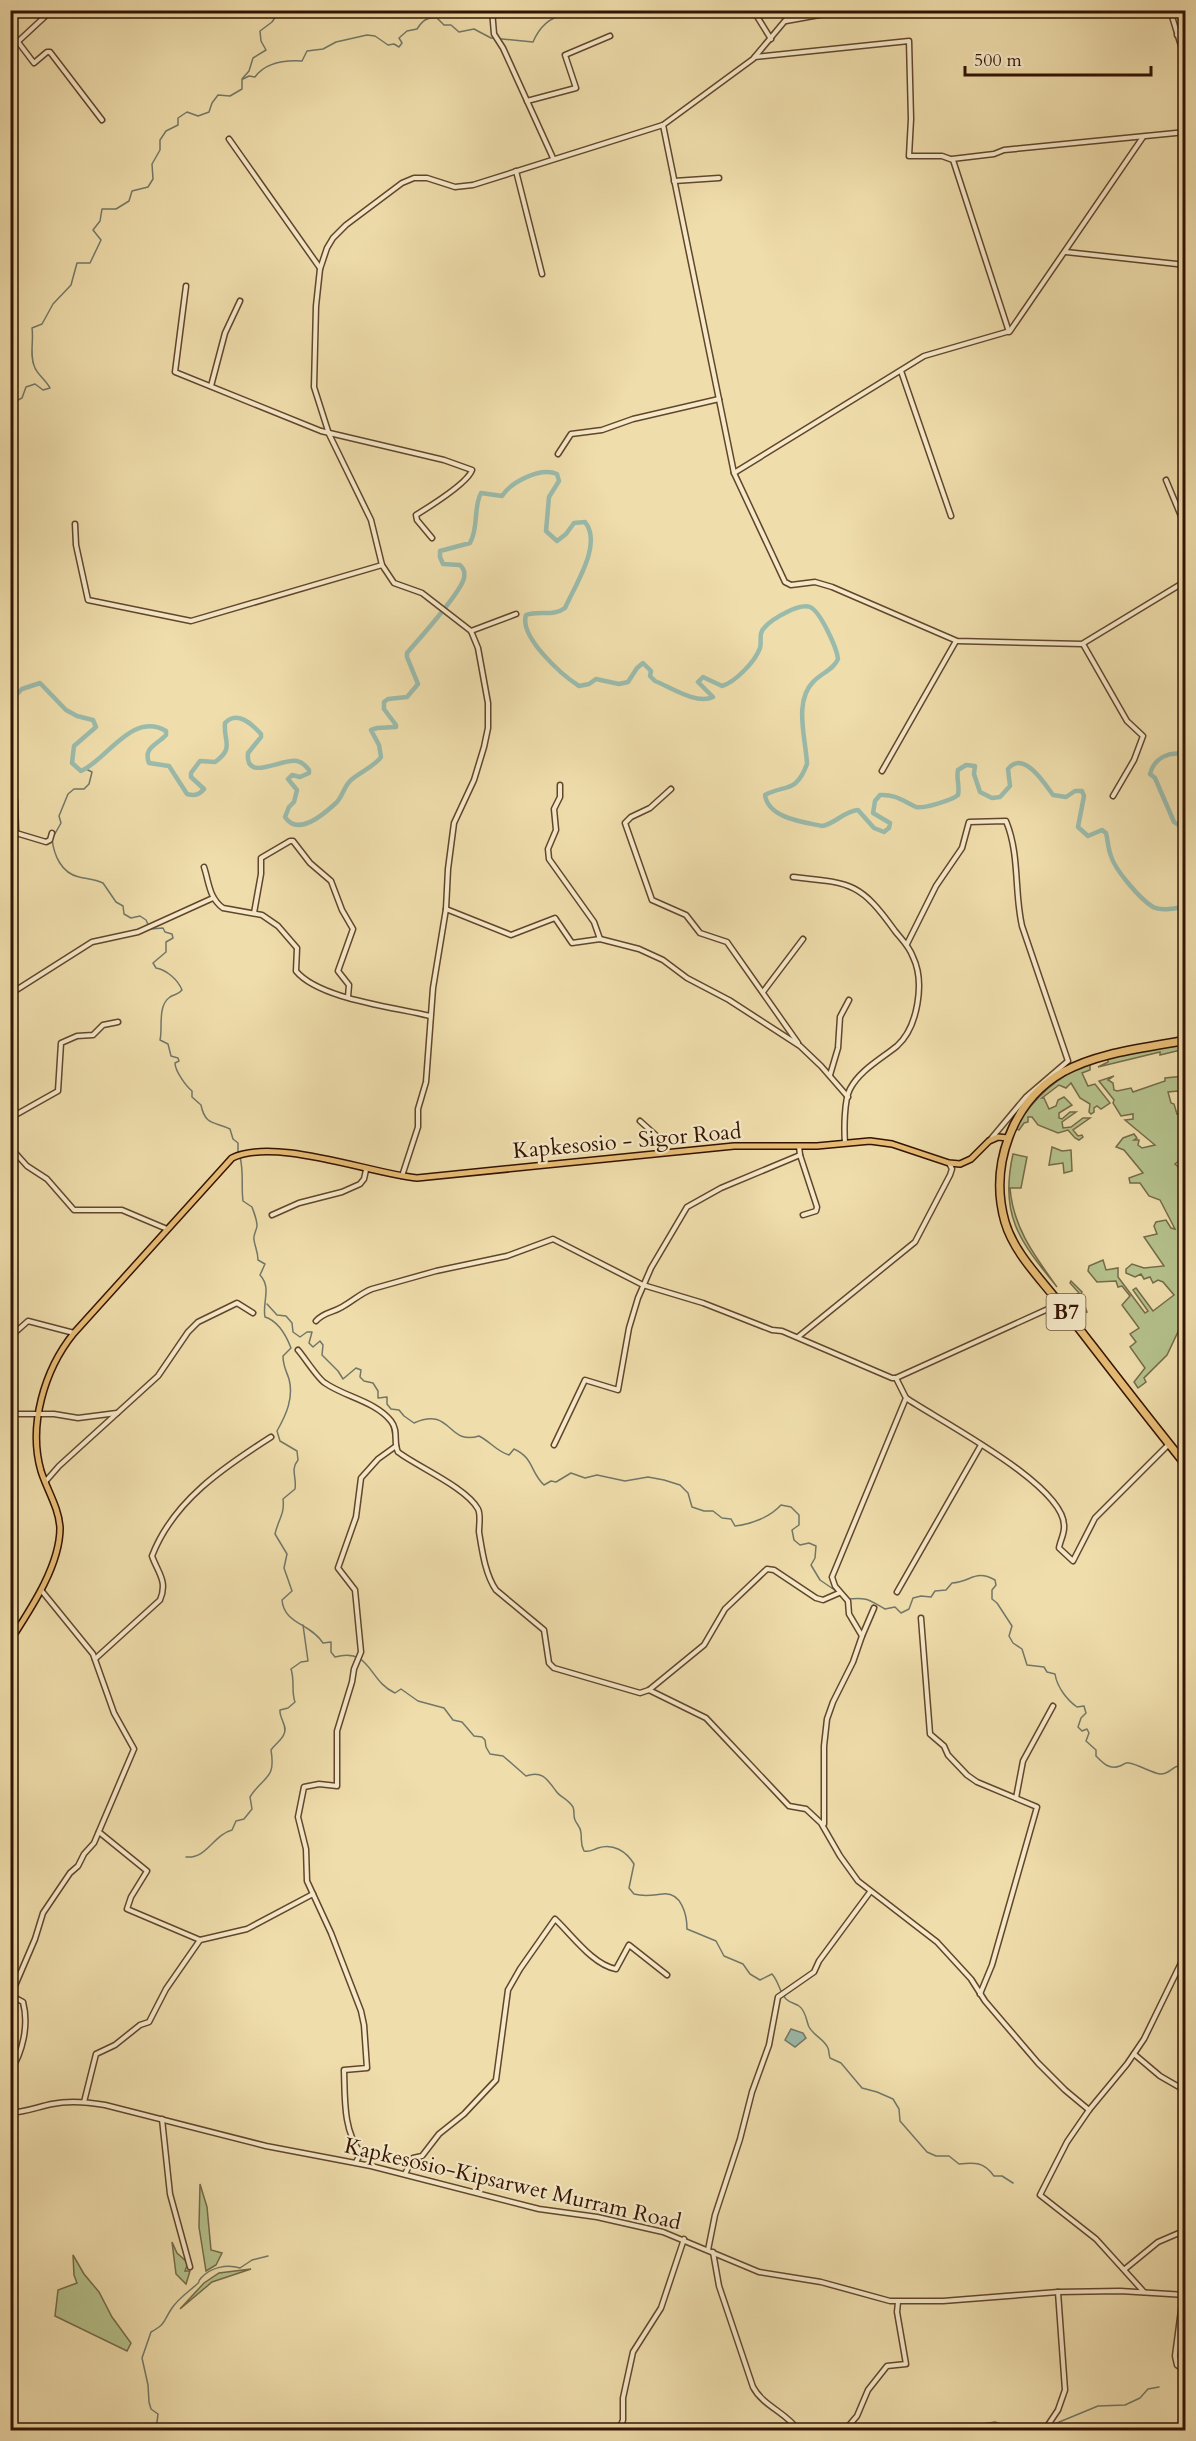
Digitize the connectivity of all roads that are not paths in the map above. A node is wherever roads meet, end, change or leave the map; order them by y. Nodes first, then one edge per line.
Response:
1 (52, 10) edge
2 (492, 10) edge
3 (753, 10) edge
4 (794, 10) edge
5 (847, 10) edge
6 (1170, 10) edge
7 (785, 21) junction
8 (1185, 34) edge
9 (610, 36) dead end
10 (1177, 36) junction
11 (771, 39) junction
12 (18, 42) junction
13 (10, 49) edge
14 (755, 57) junction
15 (1185, 63) edge
16 (527, 101) junction
17 (102, 120) dead end
18 (663, 125) junction
19 (1185, 132) edge
20 (1143, 137) junction
21 (229, 139) dead end
22 (553, 158) junction
23 (952, 159) junction
24 (516, 171) junction
25 (719, 178) dead end
26 (674, 181) junction
27 (1066, 252) junction
28 (1185, 265) edge
29 (320, 269) junction
30 (542, 274) dead end
31 (186, 286) dead end
32 (240, 301) dead end
33 (1009, 332) junction
34 (901, 371) junction
35 (211, 386) junction
36 (719, 399) junction
37 (329, 434) junction
38 (558, 454) dead end
39 (734, 473) junction
40 (1166, 480) dead end
41 (951, 516) dead end
42 (75, 524) dead end
43 (1185, 528) edge
44 (432, 538) dead end
45 (382, 565) junction
46 (1185, 581) edge
47 (516, 614) dead end
48 (471, 631) junction
49 (956, 641) junction
50 (1083, 644) junction
51 (882, 771) dead end
52 (560, 785) dead end
53 (671, 789) dead end
54 (1113, 796) dead end
55 (15, 800) dead end
56 (16, 832) junction
57 (52, 833) dead end
58 (10, 854) edge
59 (204, 867) dead end
60 (793, 878) dead end
61 (213, 898) junction
62 (446, 909) junction
63 (254, 913) junction
64 (600, 939) junction
65 (803, 939) dead end
66 (907, 944) junction
67 (763, 992) junction
68 (10, 994) edge
69 (348, 997) junction
70 (849, 1000) dead end
71 (430, 1016) junction
72 (118, 1022) dead end
73 (1185, 1040) edge
74 (800, 1046) junction
75 (830, 1075) junction
76 (848, 1097) junction
77 (10, 1118) edge
78 (640, 1121) dead end
79 (1008, 1138) junction
80 (989, 1141) junction
81 (845, 1143) junction
82 (799, 1146) junction
83 (10, 1147) edge
84 (666, 1152) junction
85 (800, 1155) junction
86 (949, 1163) junction
87 (366, 1170) junction
88 (401, 1176) junction
89 (272, 1215) dead end
90 (803, 1215) dead end
91 (167, 1229) junction
92 (643, 1285) junction
93 (1059, 1304) junction
94 (253, 1313) dead end
95 (316, 1321) dead end
96 (74, 1333) junction
97 (10, 1337) edge
98 (797, 1337) junction
99 (298, 1350) dead end
100 (896, 1378) junction
101 (906, 1398) junction
102 (40, 1413) junction
103 (117, 1413) junction
104 (10, 1414) edge
105 (271, 1437) dead end
106 (1169, 1444) junction
107 (554, 1445) dead end
108 (981, 1445) junction
109 (396, 1446) junction
110 (1185, 1465) edge
111 (45, 1483) junction
112 (41, 1590) junction
113 (897, 1592) dead end
114 (840, 1593) junction
115 (874, 1608) dead end
116 (921, 1618) dead end
117 (862, 1636) junction
118 (10, 1641) edge
119 (95, 1659) junction
120 (649, 1690) junction
121 (1053, 1706) dead end
122 (1016, 1798) junction
123 (824, 1825) junction
124 (99, 1832) junction
125 (870, 1892) junction
126 (313, 1894) junction
127 (200, 1940) junction
128 (1185, 1949) edge
129 (667, 1975) dead end
130 (980, 1994) junction
131 (11, 1995) edge
132 (1134, 2054) junction
133 (10, 2072) edge
134 (1185, 2091) edge
135 (84, 2102) junction
136 (1089, 2110) junction
137 (10, 2113) edge
138 (162, 2119) junction
139 (356, 2163) junction
140 (405, 2174) junction
141 (1185, 2230) edge
142 (684, 2239) junction
143 (710, 2251) junction
144 (190, 2267) dead end
145 (1125, 2269) junction
146 (1058, 2292) junction
147 (1144, 2292) junction
148 (1184, 2295) edge
149 (898, 2302) junction
150 (1185, 2371) edge
151 (619, 2430) edge
152 (798, 2430) edge
153 (845, 2430) edge
154 (1047, 2430) edge

1 - 12 street
2 - 16 street
3 - 11 street
4 - 7 street
5 - 7 street
6 - 10 street
7 - 11 street
8 - 10 street
9 - 16 street
10 - 15 street
11 - 14 street
12 - 13 street
12 - 17 street
14 - 18 street
14 - 23 street
16 - 22 street
18 - 22 street
18 - 26 street
19 - 20 street
20 - 23 street
20 - 27 street
21 - 29 street
22 - 24 street
23 - 33 street
24 - 29 street
24 - 30 street
25 - 26 street
26 - 36 street
27 - 28 street
27 - 33 street
29 - 37 street
31 - 35 street
32 - 35 street
33 - 34 street
34 - 39 street
34 - 41 street
35 - 37 street
36 - 38 street
36 - 39 street
37 - 44 street
37 - 45 street
39 - 49 street
40 - 43 street
42 - 45 street
45 - 48 street
46 - 50 street
47 - 48 street
48 - 62 street
49 - 50 street
49 - 51 street
50 - 54 street
52 - 64 street
53 - 67 street
55 - 56 street
56 - 57 street
56 - 58 street
59 - 61 street
60 - 66 street
61 - 63 street
61 - 68 street
62 - 64 street
62 - 71 street
63 - 69 street
63 - 69 street
64 - 74 street
65 - 67 street
66 - 76 street
66 - 80 street
67 - 74 street
69 - 71 street
70 - 75 street
71 - 88 street
72 - 77 street
73 - 79 highway, B7
74 - 75 street
75 - 76 street
76 - 81 street
78 - 84 street
79 - 80 main road
79 - 93 highway, B7
80 - 86 main road
81 - 82 main road, Kapkesosio - Sigor Road
81 - 86 main road, Kapkesosio - Sigor Road
82 - 84 main road, Kapkesosio - Sigor Road
82 - 85 street
83 - 91 street
84 - 88 main road, Kapkesosio - Sigor Road
85 - 90 street
85 - 92 street
86 - 98 street
87 - 88 main road, Kapkesosio - Sigor Road
87 - 89 street
87 - 91 main road, Kapkesosio - Sigor Road
91 - 96 main road
92 - 95 street
92 - 98 street
92 - 107 street
93 - 100 street
93 - 106 highway, B7
94 - 103 street
96 - 97 street
96 - 102 main road
98 - 100 street
99 - 109 street
100 - 101 street
101 - 108 street
101 - 114 street
102 - 103 street
102 - 104 street
102 - 111 main road
103 - 111 street
105 - 119 street
106 - 108 street
106 - 110 highway, B7
108 - 113 street
109 - 120 street
109 - 126 street
111 - 112 main road
112 - 118 main road
112 - 119 street
114 - 117 street
114 - 120 street
115 - 117 street
116 - 122 street
117 - 123 street
119 - 124 street
120 - 123 street
121 - 122 street
122 - 130 street
123 - 125 street
124 - 127 street
124 - 131 street
125 - 130 street
125 - 143 street
126 - 127 street
126 - 139 street
127 - 135 street
128 - 132 street
129 - 140 street
130 - 136 street
131 - 133 street
132 - 134 street
132 - 136 street
135 - 137 street, Kapkesosio-Kipsarwet Murram Road
135 - 138 street, Kapkesosio-Kipsarwet Murram Road
136 - 145 street
138 - 139 street, Kapkesosio-Kipsarwet Murram Road
138 - 144 street
139 - 140 street, Kapkesosio-Kipsarwet Murram Road
140 - 142 street, Kapkesosio-Kipsarwet Murram Road
141 - 145 street
142 - 143 street, Kapkesosio-Kipsarwet Murram Road
142 - 151 street
143 - 149 street, Kapkesosio-Kipsarwet Murram Road
143 - 152 street
145 - 147 street
146 - 147 street, Kapkesosio-Kipsarwet Murram Road
146 - 149 street, Kapkesosio-Kipsarwet Murram Road
146 - 154 street
147 - 148 street, Kapkesosio-Kipsarwet Murram Road
148 - 150 street
149 - 153 street

